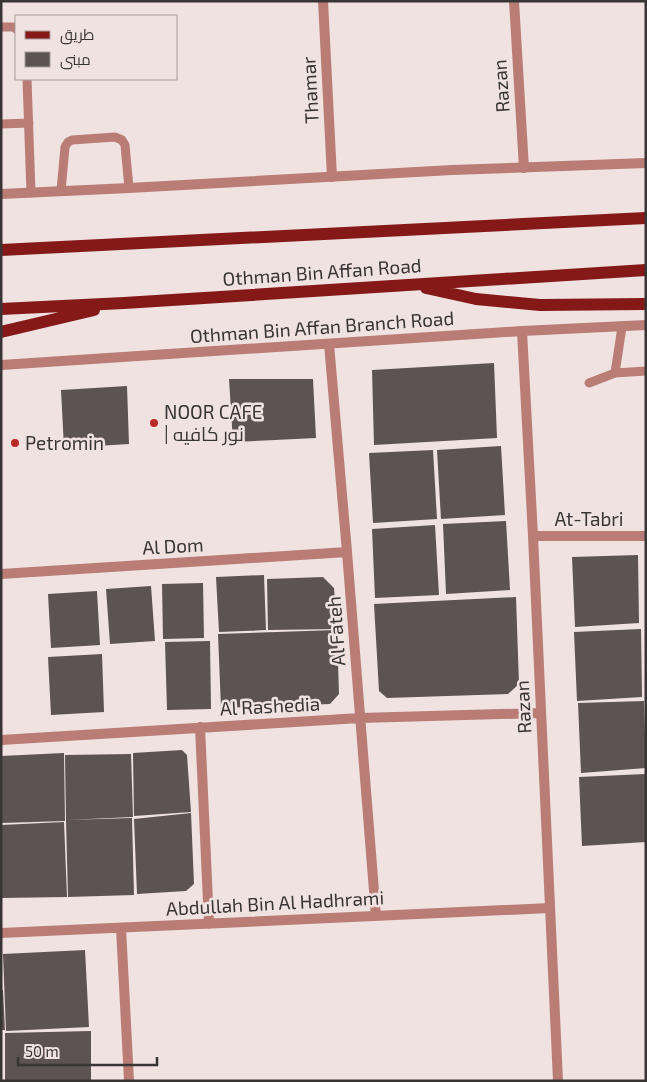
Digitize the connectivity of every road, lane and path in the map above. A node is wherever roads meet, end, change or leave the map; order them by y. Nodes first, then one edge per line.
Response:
1 (323, 1) edge
2 (514, 1) edge
3 (1, 27) edge
4 (15, 28) edge
5 (27, 80) edge
6 (28, 123) junction
7 (1, 124) edge
8 (646, 163) edge
9 (524, 168) junction
10 (332, 177) junction
11 (129, 188) junction
12 (61, 191) junction
13 (31, 193) junction
14 (1, 194) edge
15 (646, 218) edge
16 (1, 250) edge
17 (646, 270) edge
18 (411, 285) junction
19 (124, 303) junction
20 (646, 304) edge
21 (1, 309) edge
22 (646, 325) edge
23 (622, 327) junction
24 (522, 331) junction
25 (1, 332) edge
26 (329, 344) junction
27 (1, 365) edge
28 (646, 371) edge
29 (615, 373) junction
30 (589, 383) dead end
31 (533, 536) junction
32 (646, 536) edge
33 (347, 552) junction
34 (1, 574) edge
35 (541, 713) junction
36 (360, 718) junction
37 (200, 727) junction
38 (1, 740) edge
39 (550, 908) junction
40 (376, 916) junction
41 (209, 924) junction
42 (121, 928) junction
43 (1, 933) edge
44 (129, 1081) edge
45 (558, 1081) edge

1 - 10 street, Thamar
2 - 9 street, Razan
3 - 4 lane
5 - 6 lane
6 - 7 lane
6 - 13 lane
8 - 9 street
9 - 10 street
10 - 11 street
11 - 12 street
11 - 12 lane
12 - 13 street
13 - 14 street
15 - 16 main road, Othman Bin Affan Road
17 - 18 main road, Othman Bin Affan Road
18 - 19 main road, Othman Bin Affan Road
18 - 20 main road
19 - 21 main road, Othman Bin Affan Road
19 - 25 main road
22 - 23 street, Othman Bin Affan Branch Road
23 - 24 street, Othman Bin Affan Branch Road
23 - 29 lane
24 - 26 street, Othman Bin Affan Branch Road
24 - 31 street, Razan
26 - 27 street, Othman Bin Affan Branch Road
26 - 33 street, Al Fateh
28 - 29 lane
29 - 30 lane
31 - 32 street, At-Tabri
31 - 35 street, Razan
33 - 34 street, Al Dom
33 - 36 street, Al Fateh
35 - 36 street, Al Rashedia
35 - 39 street, Razan
36 - 37 street, Al Rashedia
36 - 40 street, Al Fateh
37 - 38 street, Al Rashedia
37 - 41 street
39 - 40 street, Abdullah Bin Al Hadhrami
39 - 45 street, Razan
40 - 41 street, Abdullah Bin Al Hadhrami
41 - 42 street, Abdullah Bin Al Hadhrami
42 - 43 street, Abdullah Bin Al Hadhrami
42 - 44 street

